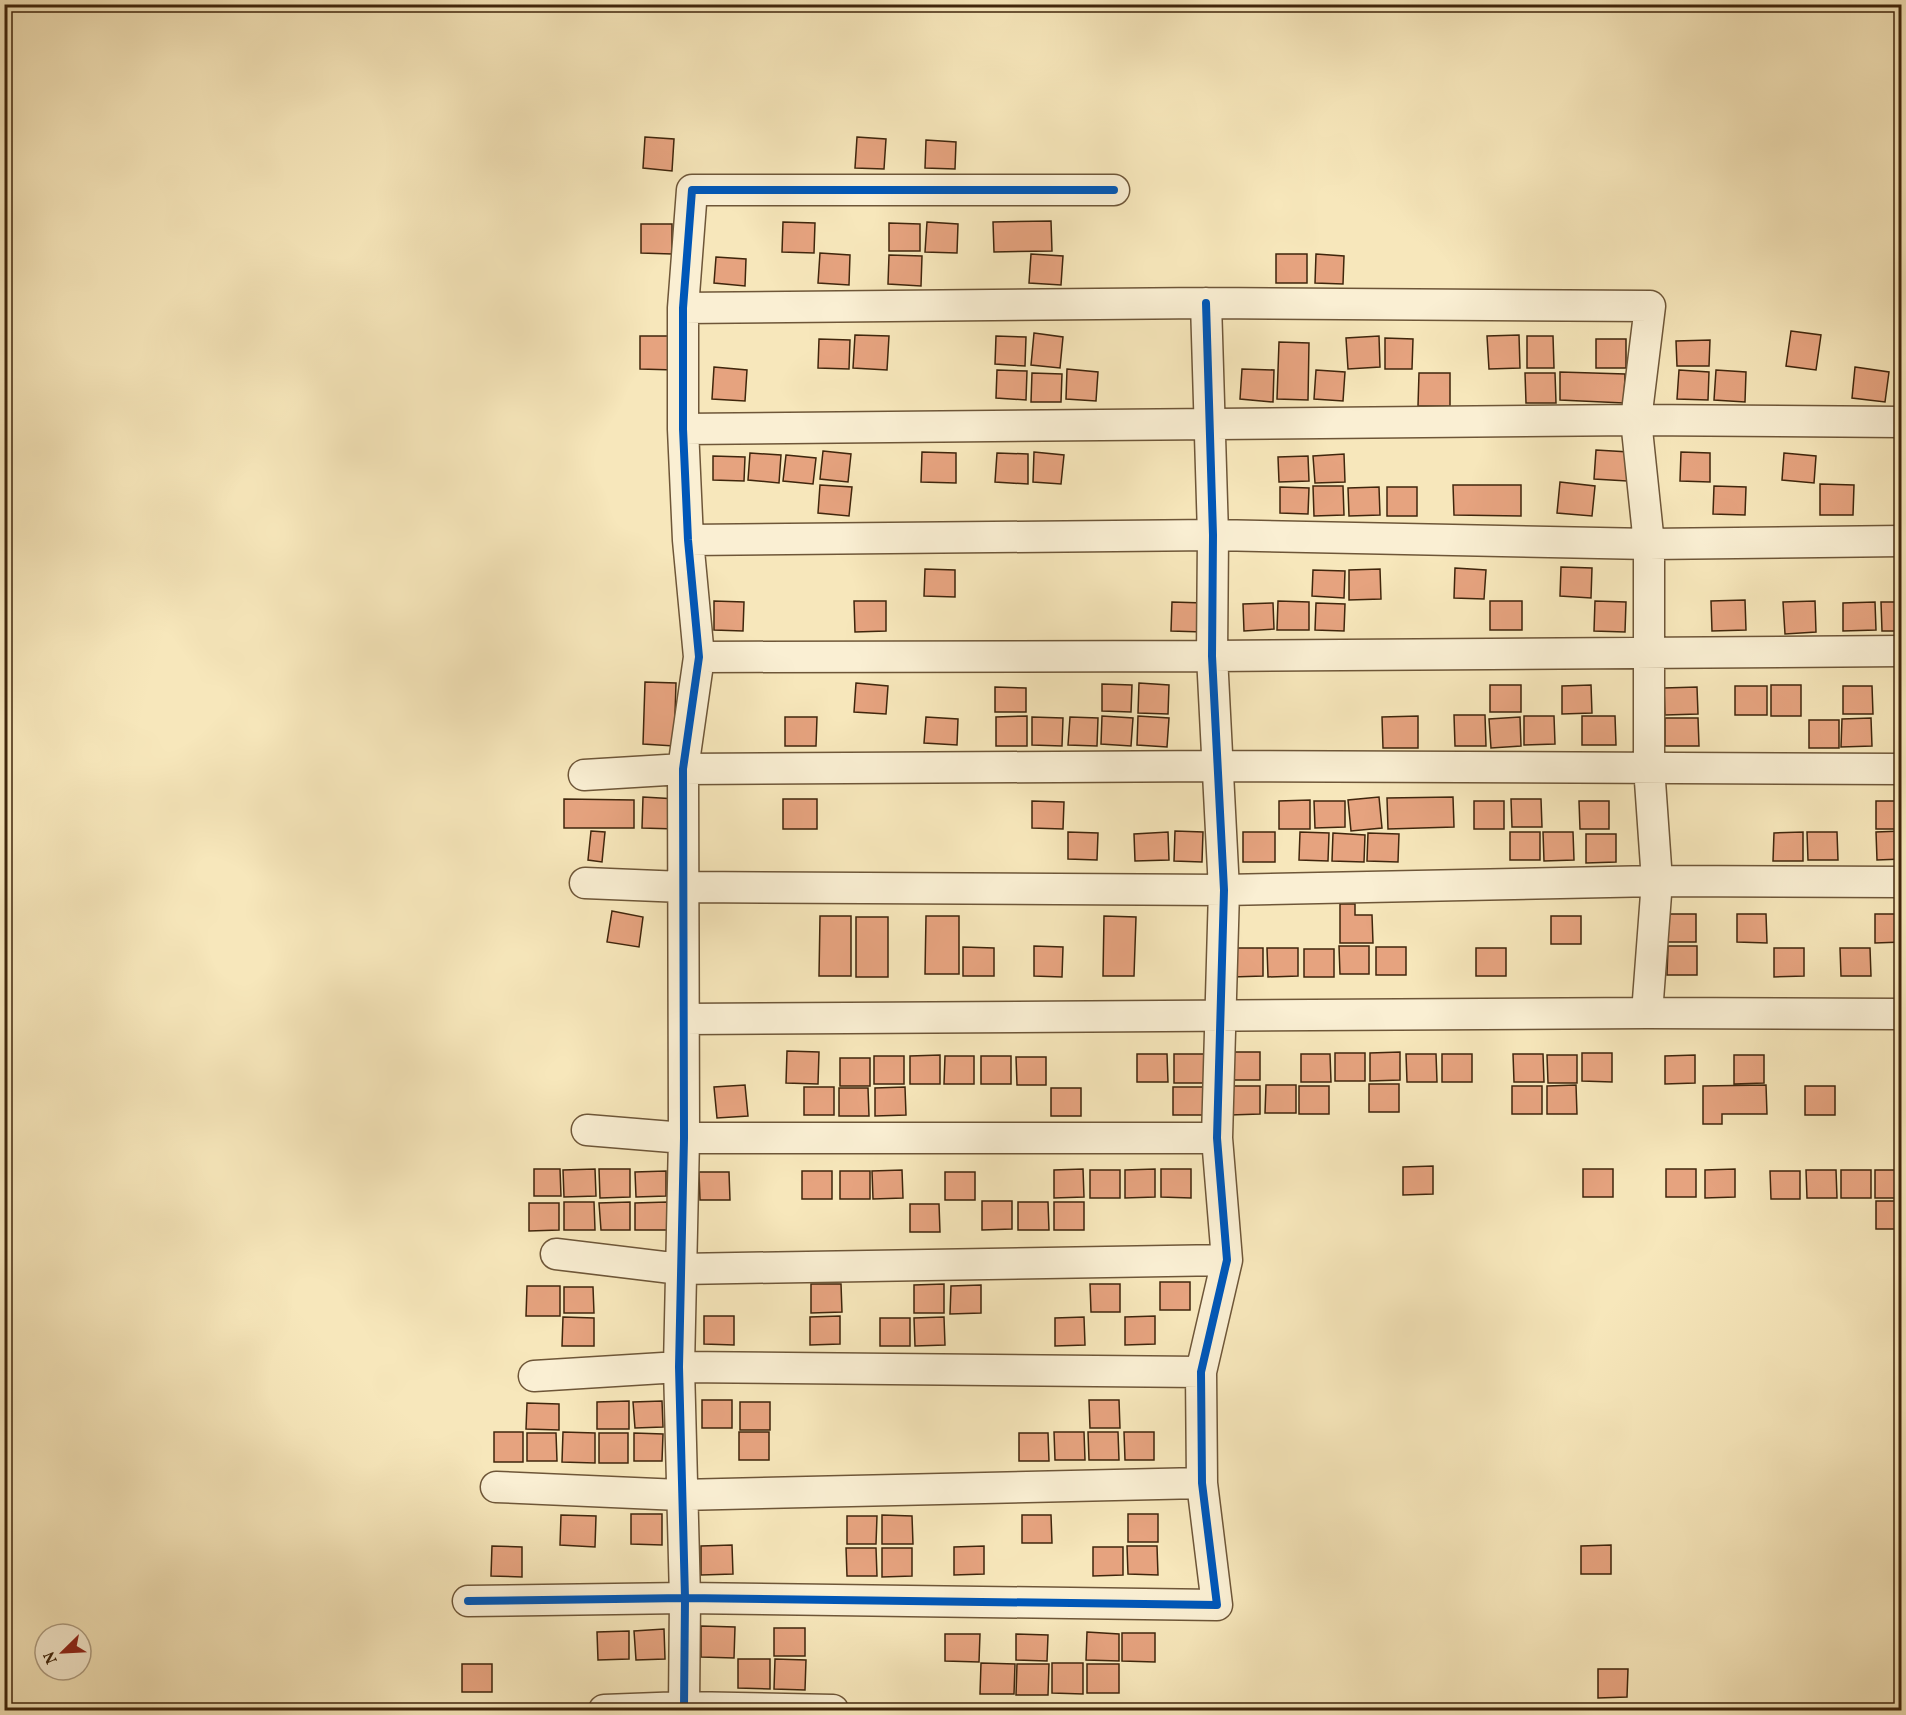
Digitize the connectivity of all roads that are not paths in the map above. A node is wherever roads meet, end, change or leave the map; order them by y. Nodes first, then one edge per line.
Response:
1 (1114, 190) dead end
2 (1206, 303) junction
3 (683, 308) junction
4 (1636, 420) junction
5 (1902, 422) edge
6 (1210, 424) junction
7 (683, 429) junction
8 (1213, 536) junction
9 (688, 540) junction
10 (1902, 542) edge
11 (1649, 544) junction
12 (1902, 651) edge
13 (1647, 652) junction
14 (1212, 656) junction
15 (699, 657) junction
16 (1218, 766) junction
17 (1649, 767) junction
18 (683, 769) junction
19 (1902, 769) edge
20 (584, 776) dead end
21 (1657, 880) junction
22 (1902, 882) edge
23 (585, 883) dead end
24 (683, 886) junction
25 (1224, 890) junction
26 (1647, 1013) junction
27 (1902, 1014) edge
28 (1220, 1017) junction
29 (684, 1019) junction
30 (586, 1130) dead end
31 (684, 1138) junction
32 (1217, 1138) junction
33 (556, 1254) dead end
34 (1227, 1260) junction
35 (680, 1269) junction
36 (679, 1367) junction
37 (1201, 1372) junction
38 (534, 1376) dead end
39 (1202, 1483) junction
40 (496, 1486) dead end
41 (680, 1495) junction
42 (685, 1598) junction
43 (468, 1601) dead end
44 (684, 1707) junction
45 (604, 1710) edge
46 (833, 1710) edge

1 - 3 street
2 - 3 street
2 - 4 street
2 - 6 street
3 - 7 street
4 - 5 street
4 - 6 street
4 - 11 street
6 - 7 street
6 - 8 street
7 - 9 street
8 - 9 street
8 - 11 street
8 - 14 street
9 - 15 street
10 - 11 street
11 - 13 street
12 - 13 street
13 - 14 street
13 - 17 street
14 - 15 street
14 - 16 street
15 - 18 street
16 - 17 street
16 - 18 street
16 - 25 street
17 - 19 street
17 - 21 street
18 - 20 street
18 - 24 street
21 - 22 street
21 - 25 street
21 - 26 street
23 - 24 street
24 - 25 street
24 - 29 street
25 - 28 street
26 - 27 street
26 - 28 street
28 - 29 street
28 - 32 street
29 - 31 street
30 - 31 street
31 - 32 street
31 - 35 street
32 - 34 street
33 - 35 street
34 - 35 street
34 - 37 street
35 - 36 street
36 - 37 street
36 - 38 street
36 - 41 street
37 - 39 street
39 - 41 street
39 - 42 street
40 - 41 street
41 - 42 street
42 - 43 street
42 - 44 street
44 - 45 street
44 - 46 street

